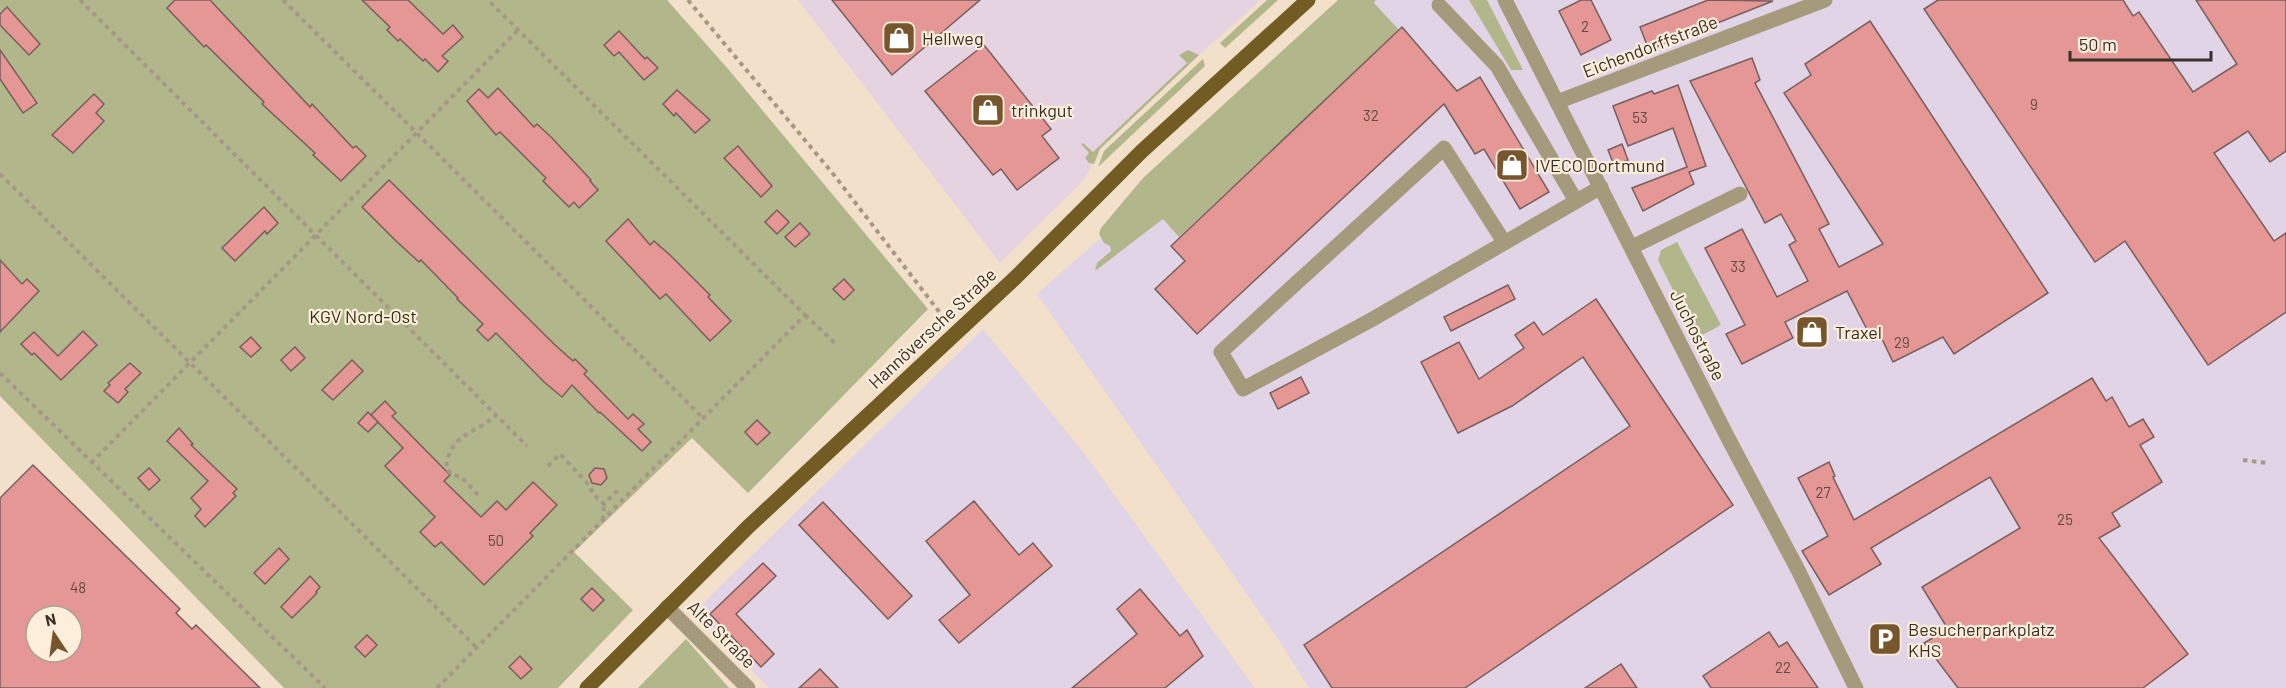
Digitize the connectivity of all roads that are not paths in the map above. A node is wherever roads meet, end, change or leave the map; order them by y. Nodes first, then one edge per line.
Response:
1 (1308, 0) edge
2 (1505, 0) edge
3 (1825, 0) edge
4 (1439, 5) dead end
5 (1557, 102) junction
6 (1601, 187) junction
7 (1740, 194) dead end
8 (1576, 201) junction
9 (1504, 242) junction
10 (1632, 247) junction
11 (668, 607) junction
12 (587, 688) edge
13 (748, 688) edge
14 (1856, 688) edge

1 - 11 main road, Hannöversche Straße
2 - 5 street, Juchostraße
3 - 5 street, Eichendorffstraße
4 - 8 street
5 - 6 street, Juchostraße
6 - 8 street
6 - 10 street, Juchostraße
7 - 10 street
8 - 9 street
9 - 9 street
10 - 14 street, Juchostraße
11 - 12 main road, Hannöversche Straße
11 - 13 street, Alte Straße

